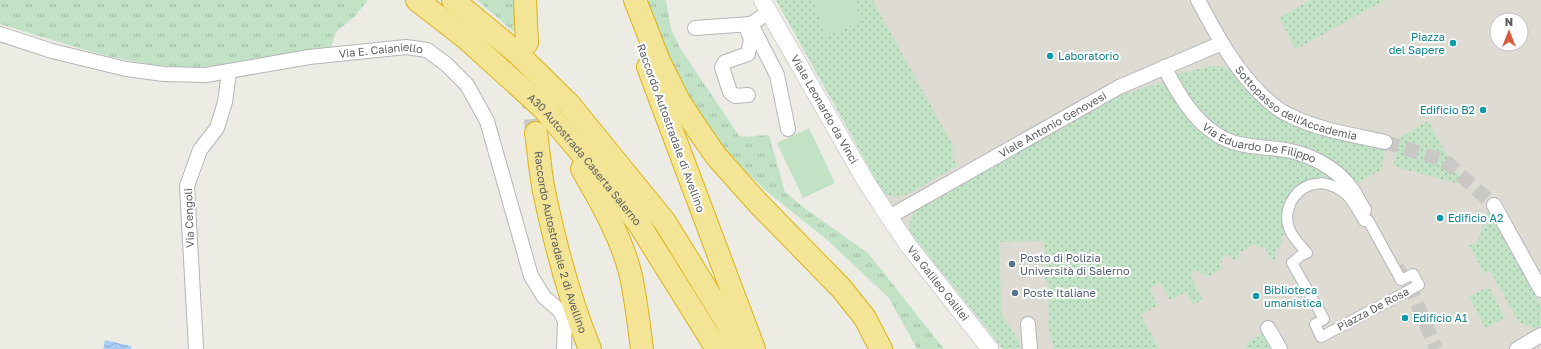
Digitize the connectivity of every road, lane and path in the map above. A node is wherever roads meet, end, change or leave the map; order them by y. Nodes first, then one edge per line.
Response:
1 (417, 0) edge
2 (453, 0) edge
3 (526, 0) edge
4 (624, 0) edge
5 (635, 0) edge
6 (1198, 0) edge
7 (765, 6) edge
8 (748, 24) junction
9 (695, 28) dead end
10 (0, 34) edge
11 (467, 39) junction
12 (527, 43) dead end
13 (1222, 43) junction
14 (1164, 67) junction
15 (229, 72) junction
16 (748, 95) dead end
17 (788, 130) dead end
18 (536, 133) tunnel mouth
19 (1385, 142) tunnel mouth
20 (1494, 205) tunnel mouth
21 (1364, 210) dead end
22 (889, 217) junction
23 (1541, 290) edge
24 (1028, 324) dead end
25 (1268, 328) dead end
26 (1323, 335) joint
27 (1541, 335) edge
28 (196, 349) edge
29 (564, 349) edge
30 (590, 349) edge
31 (642, 349) edge
32 (717, 349) edge
33 (740, 349) edge
34 (754, 349) edge
35 (881, 349) edge
36 (990, 349) edge
37 (1030, 349) edge
38 (1280, 349) edge
39 (1517, 349) edge

1 - 11 highway, A30 Autostrada Caserta Salerno
2 - 33 highway, A30 Autostrada Caserta Salerno
3 - 12 highway
4 - 34 highway, Raccordo Autostradale di Avellino
5 - 35 highway
6 - 13 street, Sottopasso dell'Accademia
7 - 8 street
7 - 22 street, Viale Leonardo da Vinci
8 - 9 street
8 - 16 street
8 - 17 street
10 - 15 street, Via E. Caianiello
11 - 31 highway
11 - 32 highway, A30 Autostrada Caserta Salerno
13 - 14 street, Viale Antonio Genovesi
13 - 19 street, Sottopasso dell'Accademia
14 - 21 street, Via Eduardo De Filippo
14 - 22 street, Viale Antonio Genovesi
15 - 28 street, Via Cengoli
15 - 29 street, Via E. Caianiello
18 - 30 highway, Raccordo Autostradale 2 di Avellino
20 - 23 street
22 - 36 street, Via Galileo Galilei
24 - 37 street
25 - 38 street
26 - 26 street, Piazza De Rosa
27 - 39 street

